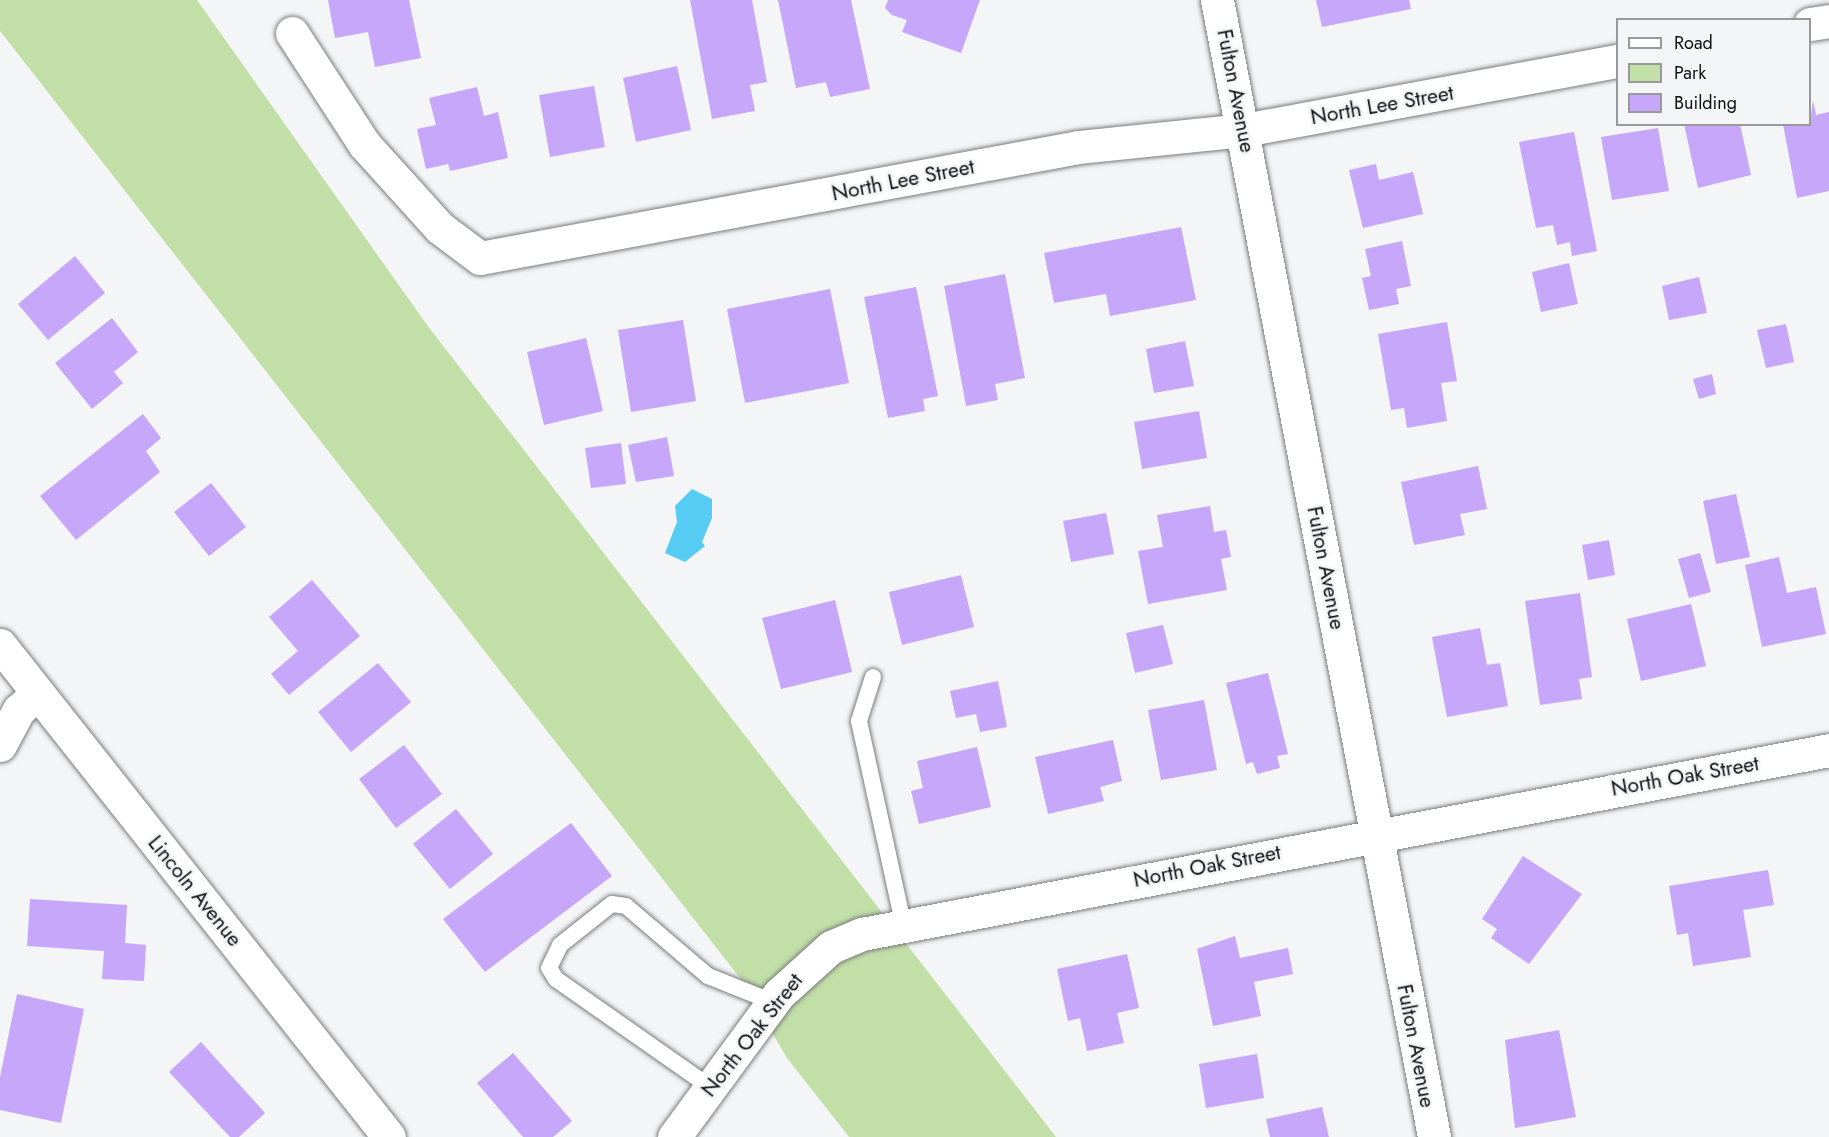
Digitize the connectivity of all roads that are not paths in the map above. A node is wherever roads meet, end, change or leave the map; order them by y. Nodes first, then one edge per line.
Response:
1 (1217, 0) edge
2 (1829, 21) edge
3 (1811, 24) edge
4 (292, 33) dead end
5 (1616, 62) edge
6 (1244, 130) junction
7 (0, 645) edge
8 (873, 677) dead end
9 (36, 693) junction
10 (0, 745) edge
11 (1829, 750) edge
12 (1376, 833) junction
13 (904, 927) junction
14 (773, 1002) junction
15 (710, 1087) junction
16 (389, 1137) edge
17 (674, 1137) edge
18 (1434, 1137) edge

1 - 6 street, Fulton Avenue
2 - 3 street
4 - 6 street, North Lee Street
5 - 6 street, North Lee Street
6 - 12 street, Fulton Avenue
7 - 9 street, Lincoln Avenue
8 - 13 lane
9 - 10 street
9 - 16 street, Lincoln Avenue
11 - 12 street, North Oak Street
12 - 13 street, North Oak Street
12 - 18 street, Fulton Avenue
13 - 14 street, North Oak Street
14 - 15 street, North Oak Street
14 - 15 lane
15 - 17 street, North Oak Street

